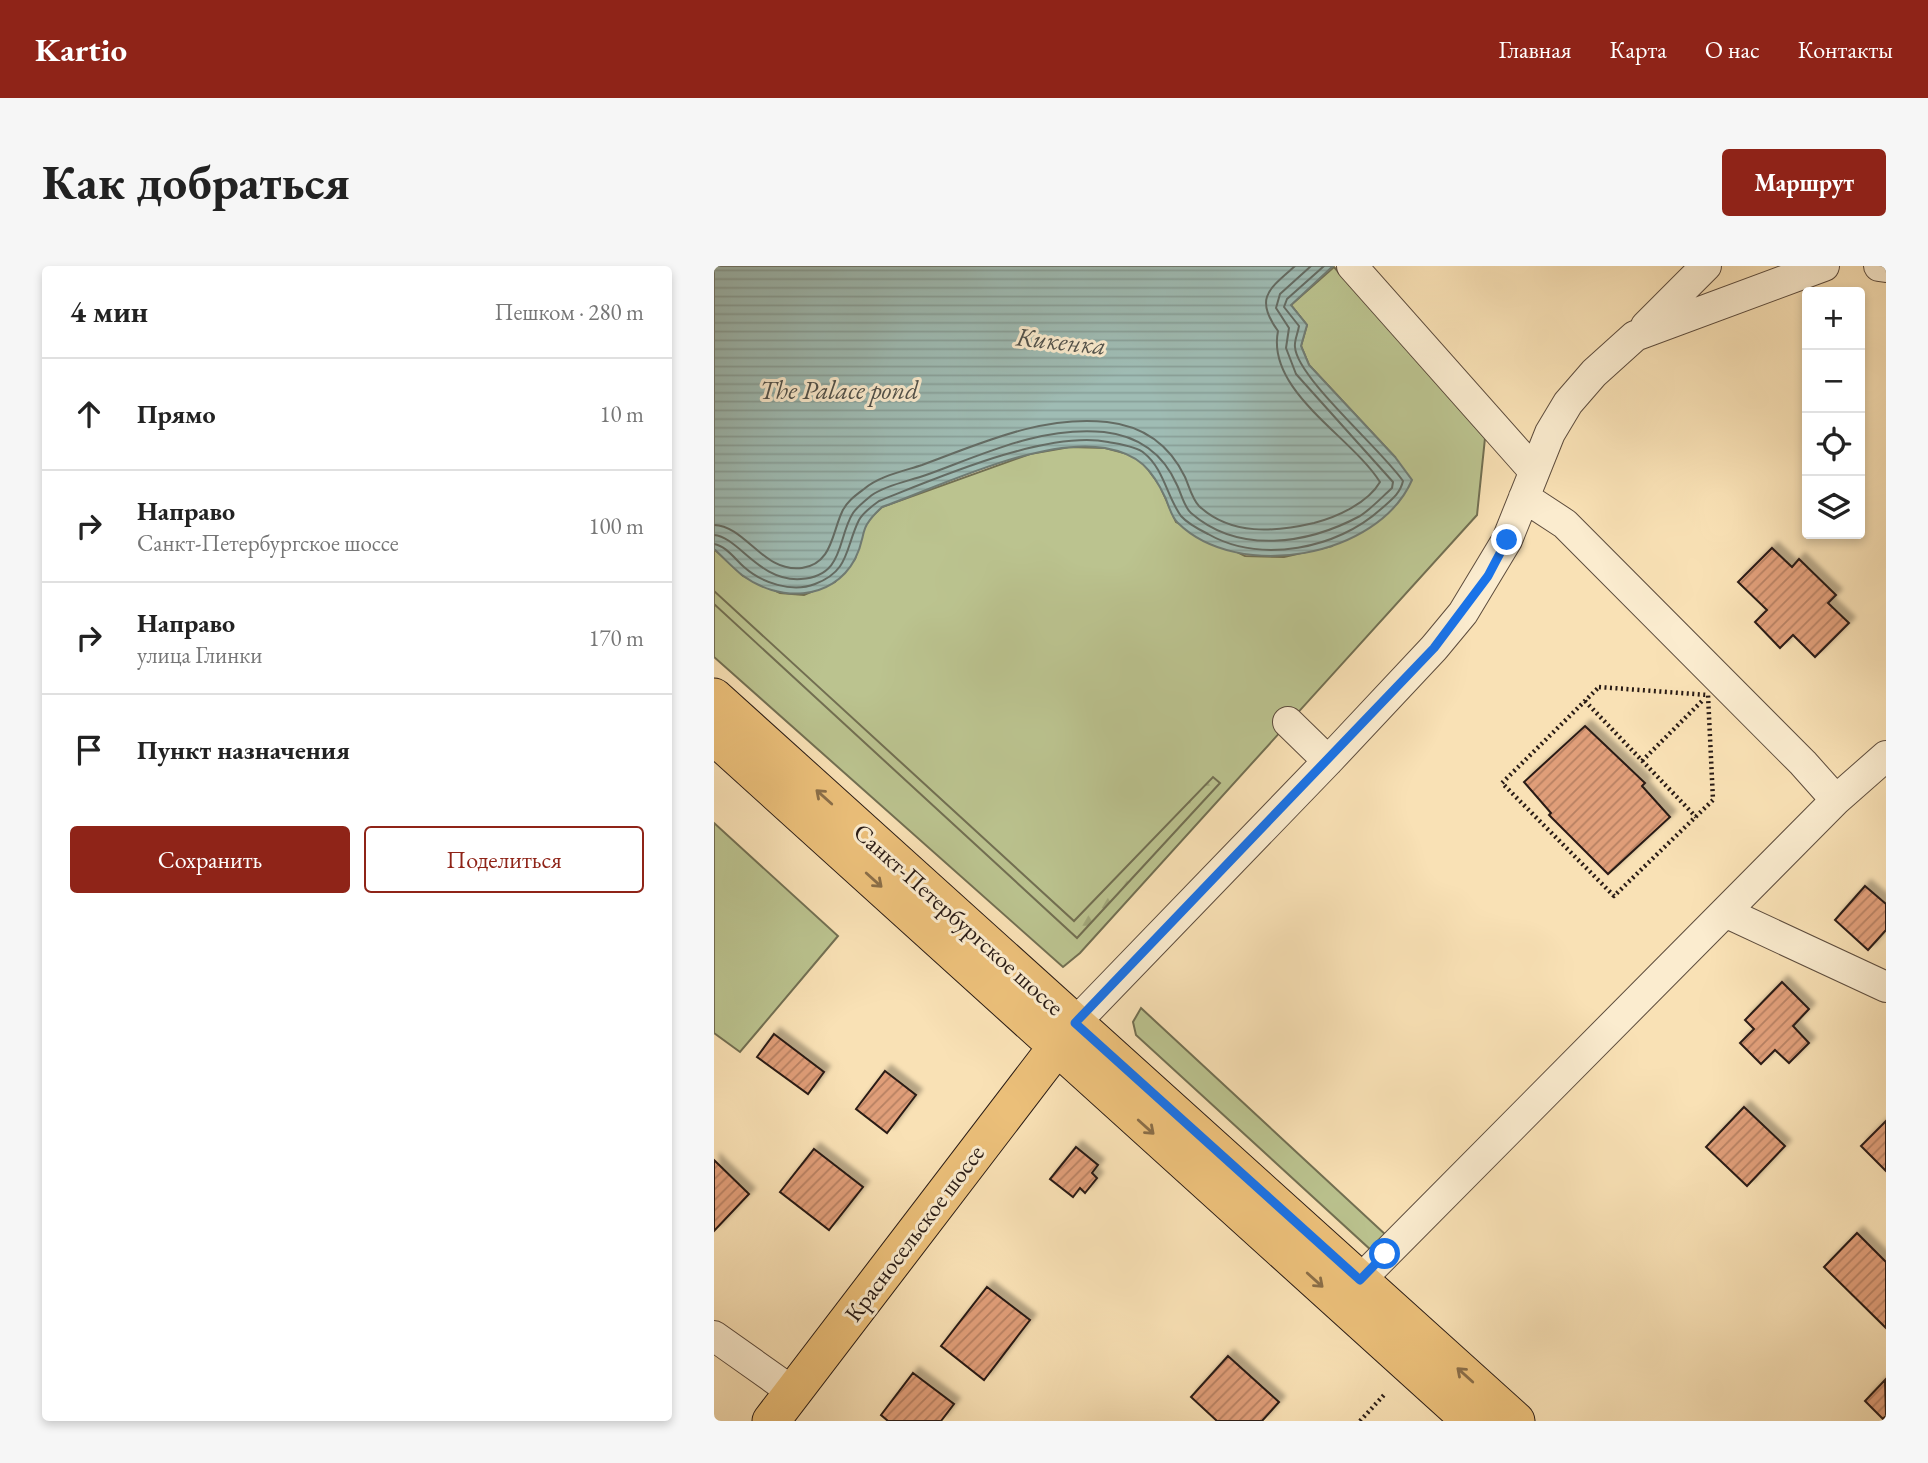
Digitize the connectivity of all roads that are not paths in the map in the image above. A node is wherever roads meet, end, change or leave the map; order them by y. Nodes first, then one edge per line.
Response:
1 (1352, 266) edge
2 (1706, 266) edge
3 (1824, 266) edge
4 (1879, 266) edge
5 (1886, 267) edge
6 (1635, 336) junction
7 (1529, 484) junction
8 (714, 697) edge
9 (1288, 722) dead end
10 (714, 736) edge
11 (1886, 756) edge
12 (1328, 761) junction
13 (1836, 800) junction
14 (1727, 913) junction
15 (1886, 987) edge
16 (1066, 1035) junction
17 (1360, 1280) junction
18 (714, 1336) edge
19 (793, 1392) junction
20 (771, 1421) edge
21 (1471, 1421) edge
22 (1516, 1421) edge

1 - 7 street
2 - 6 street
3 - 6 street
4 - 5 street
6 - 7 street
7 - 12 street
7 - 13 street
16 -> 8 main road, Санкт-Петербургское шоссе
9 - 12 street
10 -> 16 main road, Санкт-Петербургское шоссе
11 - 13 street
12 - 16 street
13 - 14 street
14 - 15 street
14 - 17 street
16 - 17 main road, Санкт-Петербургское шоссе
16 - 19 main road, Красносельское шоссе
16 -> 21 main road, Санкт-Петербургское шоссе
22 -> 17 main road, Санкт-Петербургское шоссе
18 - 19 street
19 - 20 main road, Красносельское шоссе

